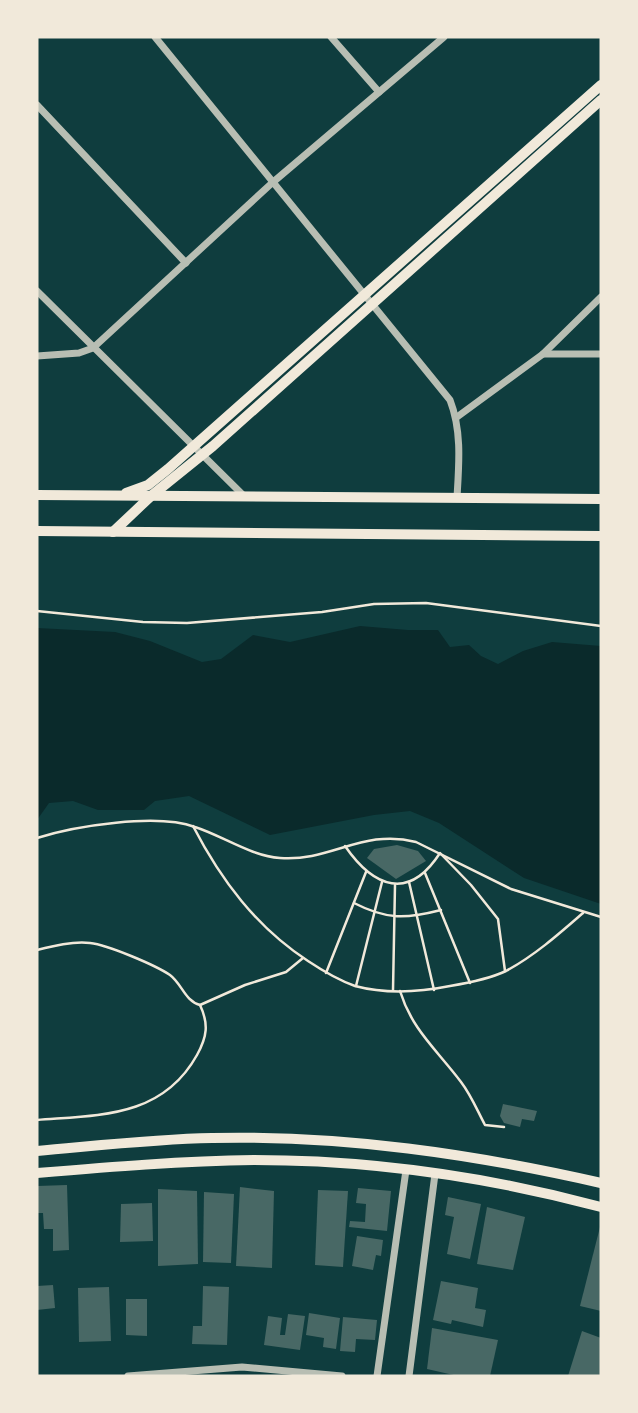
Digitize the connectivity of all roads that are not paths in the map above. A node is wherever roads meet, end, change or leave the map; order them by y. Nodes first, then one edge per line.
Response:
1 (155, 37) edge
2 (331, 37) edge
3 (444, 37) edge
4 (601, 85) edge
5 (379, 92) junction
6 (601, 100) edge
7 (37, 105) edge
8 (272, 183) junction
9 (186, 263) junction
10 (37, 291) edge
11 (365, 297) junction
12 (601, 297) edge
13 (372, 305) junction
14 (93, 348) junction
15 (543, 354) junction
16 (601, 354) edge
17 (37, 356) edge
18 (457, 417) junction
19 (193, 447) junction
20 (202, 455) junction
21 (37, 495) edge
22 (105, 495) junction
23 (150, 496) junction
24 (457, 497) junction
25 (246, 498) junction
26 (601, 499) edge
27 (37, 531) edge
28 (113, 531) junction
29 (601, 536) edge
30 (37, 1151) edge
31 (406, 1170) junction
32 (37, 1173) edge
33 (435, 1174) junction
34 (601, 1183) edge
35 (601, 1207) edge
36 (128, 1376) edge
37 (341, 1376) edge
38 (377, 1376) edge
39 (409, 1376) edge

1 - 8 street
2 - 5 street
3 - 5 street
4 - 11 main road
5 - 8 street
6 - 13 main road
7 - 9 street
8 - 9 street
8 - 11 street
9 - 14 street
10 - 14 street
11 - 13 street
11 - 19 main road
12 - 15 street
13 - 18 street
13 - 20 main road
14 - 17 street
14 - 19 street
15 - 16 street
15 - 18 street
18 - 24 street
19 - 20 street
19 - 22 main road
20 - 23 main road
20 - 25 street
21 - 22 main road
22 - 23 main road
23 - 25 main road
23 - 28 main road
24 - 25 main road
24 - 26 main road
27 - 28 main road
28 - 29 main road
30 - 34 main road
31 - 32 main road
31 - 33 main road
31 - 38 street
33 - 35 main road
33 - 39 street
36 - 37 street

